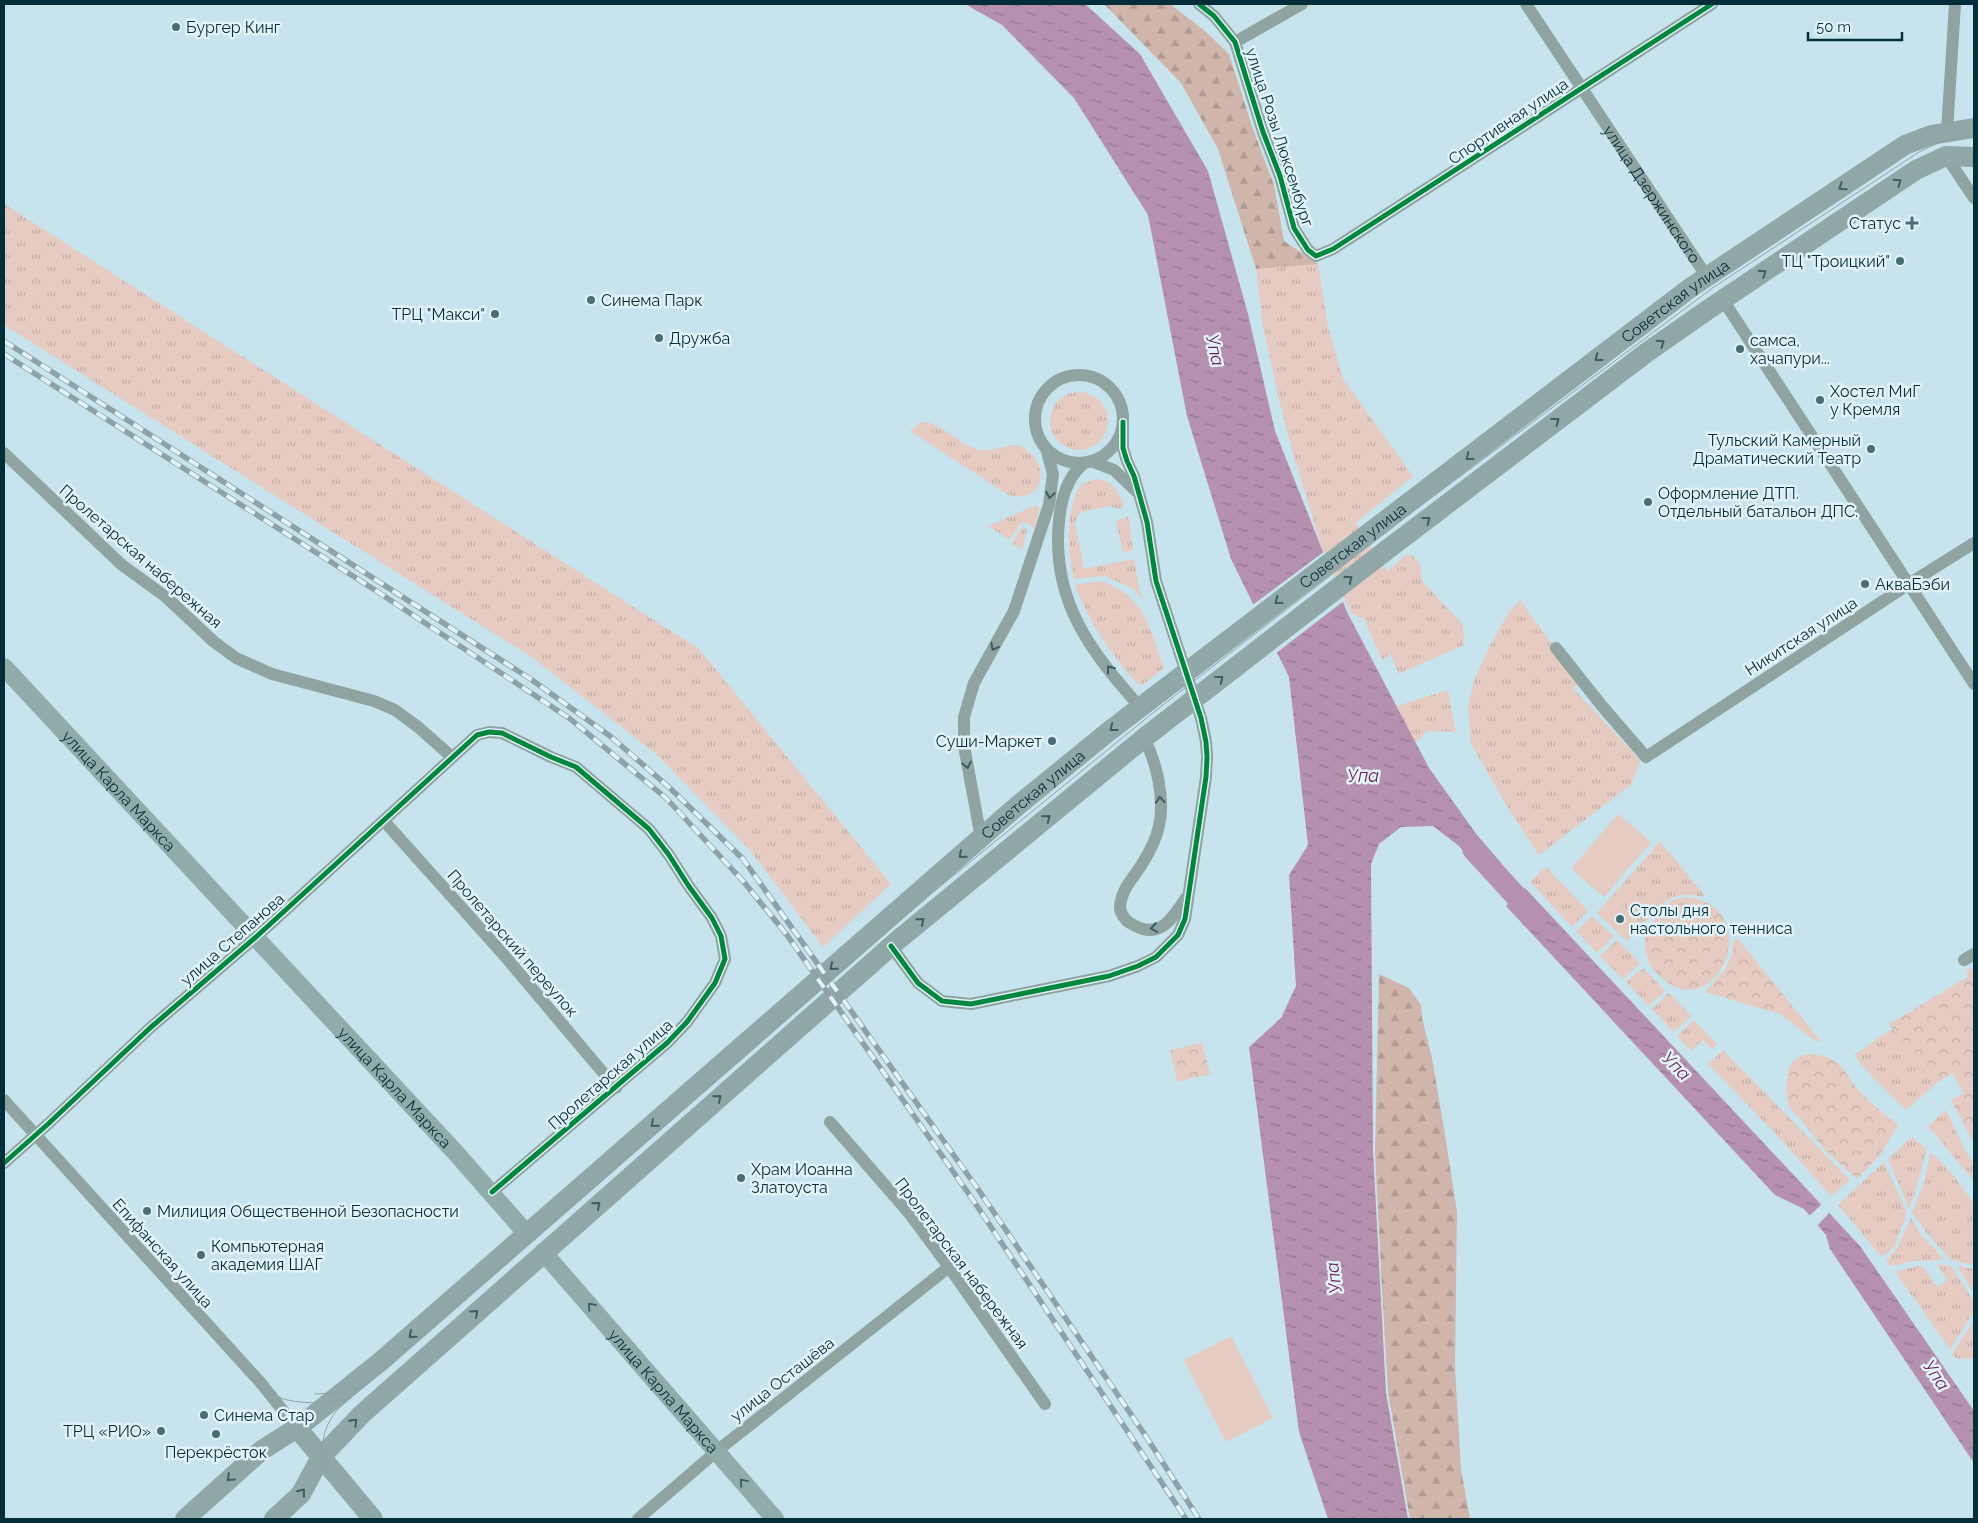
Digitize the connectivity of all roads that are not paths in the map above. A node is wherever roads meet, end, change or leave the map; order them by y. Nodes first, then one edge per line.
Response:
1 (1199, 4) edge
2 (1302, 4) edge
3 (1526, 4) edge
4 (1712, 4) edge
5 (1955, 4) edge
6 (1235, 42) junction
7 (1582, 86) junction
8 (1974, 128) edge
9 (1947, 131) junction
10 (1946, 156) junction
11 (1974, 157) edge
12 (1974, 198) edge
13 (1316, 256) joint
14 (1707, 276) junction
15 (1723, 300) junction
16 (1123, 422) junction
17 (1046, 448) junction
18 (4, 454) edge
19 (1088, 462) junction
20 (1140, 497) junction
21 (1974, 543) edge
22 (1910, 584) junction
23 (1556, 648) dead end
24 (4, 667) edge
25 (1974, 684) edge
26 (1146, 702) junction
27 (1144, 738) junction
28 (452, 757) junction
29 (384, 820) junction
30 (981, 838) junction
31 (1187, 896) junction
32 (256, 937) junction
33 (888, 949) junction
34 (725, 959) joint
35 (616, 1088) junction
36 (4, 1100) edge
37 (830, 1122) dead end
38 (35, 1136) junction
39 (4, 1163) edge
40 (492, 1192) junction
41 (527, 1234) junction
42 (543, 1252) junction
43 (949, 1267) junction
44 (1045, 1404) dead end
45 (297, 1428) junction
46 (717, 1451) junction
47 (321, 1458) junction
48 (185, 1519) edge
49 (274, 1519) edge
50 (373, 1519) edge
51 (638, 1519) edge
52 (774, 1519) edge

1 - 6 street, улица Розы Люксембург
2 - 6 street
3 - 7 street, улица Дзержинского
4 - 7 street, Спортивная улица
5 - 9 street
6 - 13 street, улица Розы Люксембург
7 - 13 street, Спортивная улица
7 - 14 street, улица Дзержинского
8 - 9 main road, Советская улица
9 -> 14 main road, Советская улица
10 - 11 main road, Советская улица
10 - 12 street
15 -> 10 main road, Советская улица
14 - 15 main road, улица Дзержинского
14 -> 26 main road, Советская улица
15 - 22 street, улица Дзержинского
27 -> 15 main road, Советская улица
16 - 17 street
16 - 19 street
16 - 20 street
17 - 19 street
17 -> 30 street
18 - 28 street, Пролетарская набережная
19 - 20 street
26 -> 19 street
20 - 31 street
21 - 22 street, Никитская улица
22 - 23 street, Никитская улица
22 - 25 street, улица Дзержинского
24 - 32 main road, улица Карла Маркса
26 -> 30 main road, Советская улица
31 -> 27 street
33 -> 27 main road, Советская улица
28 - 29 street, улица Степанова
28 - 34 street, улица Степанова
29 - 32 street, улица Степанова
29 - 35 street, Пролетарский переулок
30 -> 41 main road, Советская улица
31 - 33 street
32 - 38 street, улица Степанова
32 - 40 main road, улица Карла Маркса
42 -> 33 main road, Советская улица
34 - 35 street, Пролетарская улица
35 - 40 street, Пролетарская улица
36 - 38 street, Епифанская улица
37 - 43 street, Пролетарская набережная
38 - 39 street, улица Степанова
38 - 45 street, Епифанская улица
40 - 41 main road, улица Карла Маркса
41 - 42 main road, улица Карла Маркса
41 -> 45 main road
46 -> 42 main road, улица Карла Маркса
47 -> 42 main road
43 - 44 street, Пролетарская набережная
43 - 46 street, улица Осташёва
45 - 47 main road
45 -> 48 main road
46 - 51 street, улица Осташёва
52 -> 46 main road, улица Карла Маркса
49 -> 47 main road
47 - 50 main road

